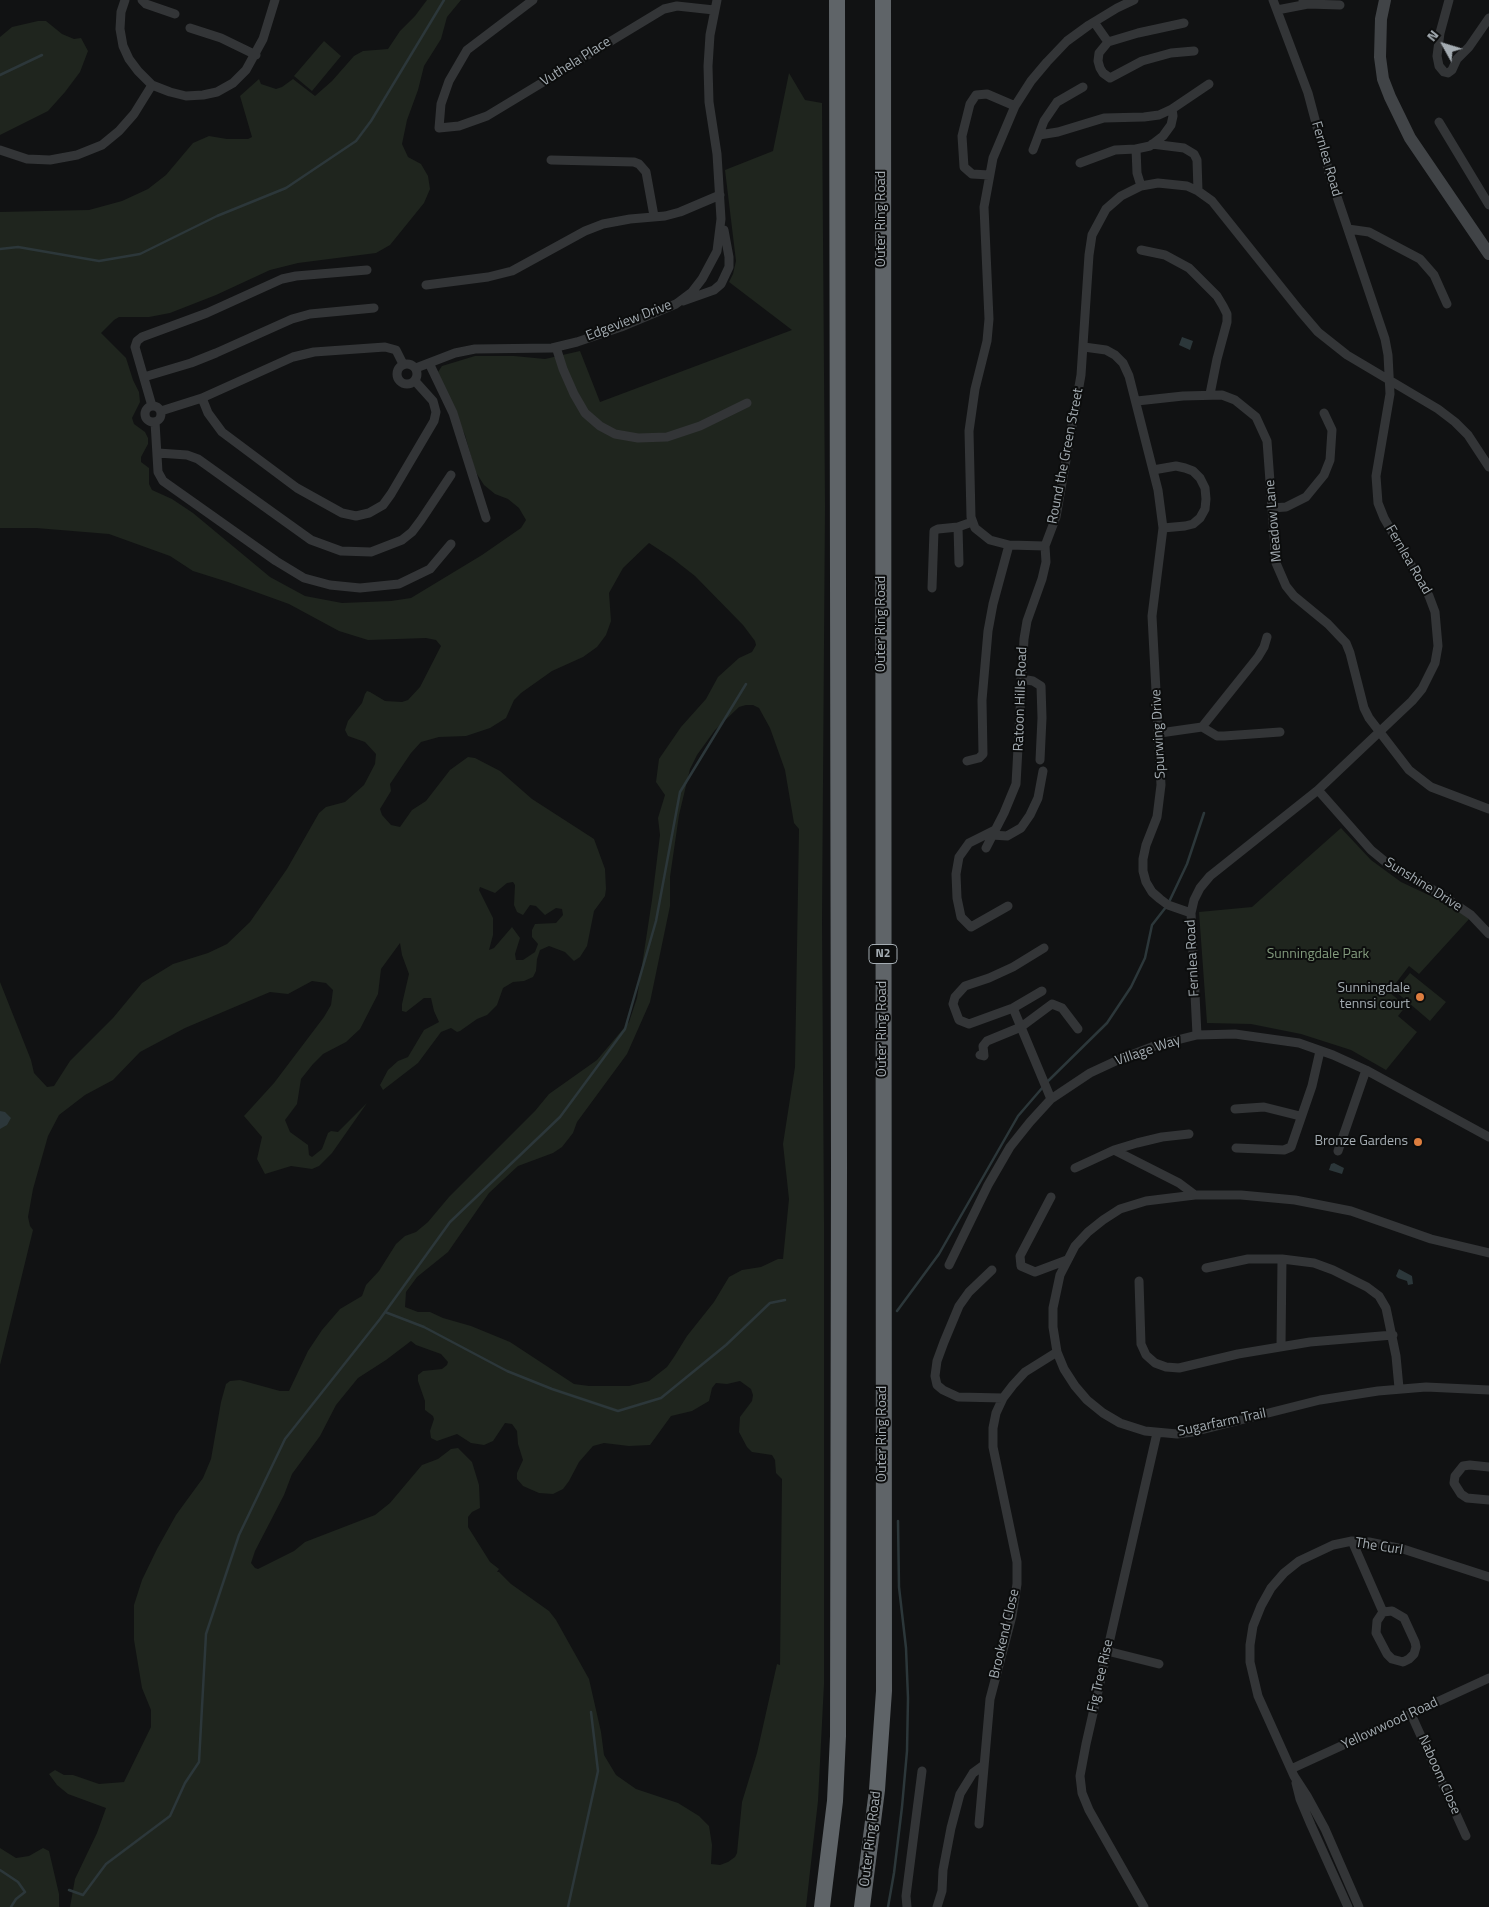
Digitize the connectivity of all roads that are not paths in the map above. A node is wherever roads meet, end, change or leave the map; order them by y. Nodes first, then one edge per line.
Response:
1 (125, 0) edge
2 (142, 0) edge
3 (275, 0) edge
4 (533, 0) edge
5 (717, 0) edge
6 (837, 0) edge
7 (883, 0) edge
8 (1134, 0) edge
9 (1273, 0) edge
10 (1385, 0) edge
11 (1449, 0) edge
12 (1306, 2) edge
13 (1340, 5) dead end
14 (714, 10) junction
15 (1278, 10) junction
16 (175, 14) dead end
17 (1489, 18) edge
18 (1094, 22) junction
19 (1184, 23) dead end
20 (190, 28) dead end
21 (1108, 42) junction
22 (1194, 51) dead end
23 (256, 54) junction
24 (152, 84) junction
25 (1209, 84) dead end
26 (1083, 87) dead end
27 (1015, 106) junction
28 (1172, 109) junction
29 (1439, 122) dead end
30 (1039, 135) junction
31 (1152, 144) junction
32 (1136, 149) junction
33 (0, 150) edge
34 (1033, 150) dead end
35 (551, 160) dead end
36 (1080, 163) dead end
37 (989, 175) junction
38 (1141, 186) junction
39 (1198, 191) junction
40 (720, 195) junction
41 (1489, 205) edge
42 (654, 216) junction
43 (721, 219) junction
44 (1348, 228) junction
45 (1141, 250) dead end
46 (1489, 254) edge
47 (367, 270) dead end
48 (426, 285) dead end
49 (676, 304) junction
50 (1447, 304) dead end
51 (374, 308) dead end
52 (556, 347) junction
53 (1084, 347) junction
54 (429, 363) junction
55 (402, 364) junction
56 (416, 368) junction
57 (144, 377) junction
58 (1390, 379) junction
59 (415, 380) junction
60 (1210, 394) junction
61 (202, 398) junction
62 (1137, 401) junction
63 (747, 403) dead end
64 (152, 406) junction
65 (161, 411) junction
66 (1324, 413) dead end
67 (155, 422) junction
68 (158, 452) junction
69 (1489, 467) edge
70 (1153, 470) junction
71 (451, 475) dead end
72 (1272, 508) junction
73 (486, 518) dead end
74 (972, 522) junction
75 (958, 527) junction
76 (1163, 528) junction
77 (451, 544) dead end
78 (1009, 545) junction
79 (1045, 546) junction
80 (959, 563) dead end
81 (932, 588) dead end
82 (1266, 637) dead end
83 (1021, 679) junction
84 (1202, 727) junction
85 (1280, 732) dead end
86 (1160, 733) junction
87 (1379, 733) junction
88 (1040, 760) dead end
89 (967, 761) dead end
90 (1043, 770) dead end
91 (1318, 790) junction
92 (1489, 809) edge
93 (994, 832) junction
94 (986, 848) dead end
95 (1008, 906) dead end
96 (1191, 913) junction
97 (1489, 934) edge
98 (1044, 948) dead end
99 (1042, 992) dead end
100 (1014, 1008) junction
101 (1021, 1027) junction
102 (1078, 1029) dead end
103 (1197, 1035) junction
104 (1320, 1050) junction
105 (980, 1055) dead end
106 (1366, 1070) junction
107 (1051, 1100) junction
108 (1235, 1109) dead end
109 (1300, 1116) junction
110 (1189, 1134) dead end
111 (1489, 1136) edge
112 (1236, 1148) dead end
113 (1114, 1150) junction
114 (1338, 1151) dead end
115 (1075, 1168) dead end
116 (1195, 1195) junction
117 (1051, 1198) dead end
118 (1489, 1253) edge
119 (1282, 1259) junction
120 (1067, 1260) junction
121 (949, 1265) dead end
122 (1206, 1268) dead end
123 (992, 1270) dead end
124 (1139, 1281) dead end
125 (1393, 1335) junction
126 (1281, 1346) junction
127 (1057, 1352) junction
128 (1399, 1388) junction
129 (1489, 1390) edge
130 (1003, 1398) junction
131 (1157, 1433) junction
132 (1489, 1468) edge
133 (1489, 1500) edge
134 (1352, 1542) junction
135 (1489, 1577) edge
136 (1383, 1612) junction
137 (1107, 1651) junction
138 (1160, 1664) dead end
139 (1489, 1678) edge
140 (1411, 1714) junction
141 (984, 1765) junction
142 (922, 1771) dead end
143 (1293, 1772) junction
144 (979, 1824) dead end
145 (1466, 1836) dead end
146 (822, 1907) edge
147 (862, 1907) edge
148 (907, 1907) edge
149 (937, 1907) edge
150 (1144, 1907) edge
151 (1348, 1907) edge
152 (1359, 1907) edge

1 - 24 street
2 - 16 street
3 - 23 street
4 - 14 street, Vuthela Place
5 - 14 street, Edgeview Drive
6 - 146 highway
7 - 147 highway, Outer Ring Road / N2
8 - 18 street
9 - 15 street, Fernlea Road
10 - 46 main road
11 - 17 street
12 - 13 street
12 - 15 street
14 - 40 street, Edgeview Drive
15 - 44 street, Fernlea Road
18 - 21 street
18 - 27 street
19 - 21 street
20 - 23 street
21 - 22 street
23 - 24 street
24 - 33 street
25 - 28 street
26 - 30 street
27 - 37 street
27 - 37 street
28 - 30 street
28 - 31 street
29 - 41 street
30 - 34 street
31 - 32 street
31 - 39 street
32 - 36 street
32 - 38 street
35 - 42 street
37 - 74 street
38 - 39 street, Round the Green Street
38 - 53 street, Round the Green Street
39 - 58 street, Round the Green Street
40 - 42 street
40 - 43 street, Edgeview Drive
42 - 48 street
43 - 49 street, Edgeview Drive
43 - 49 street
44 - 50 street
44 - 58 street, Fernlea Road
45 - 60 street
47 - 57 street
49 - 52 street, Edgeview Drive
51 - 57 street
52 - 54 street, Edgeview Drive
52 - 63 street
53 - 62 street, Spurwing Drive
53 - 79 street, Round the Green Street
54 - 56 street, Edgeview Drive
54 - 73 street
55 - 56 street
55 - 59 street
55 - 61 street
56 - 59 street
57 - 64 street
58 - 69 street, Round the Green Street
58 - 87 street, Fernlea Road
59 - 61 street
60 - 62 street, Meadow Lane
60 - 72 street, Meadow Lane
61 - 65 street
62 - 70 street, Spurwing Drive
64 - 65 street
64 - 67 street
65 - 67 street
66 - 72 street
67 - 68 street
68 - 71 street
68 - 77 street
70 - 76 street, Spurwing Drive
70 - 76 street
72 - 87 street, Meadow Lane
74 - 75 street
74 - 78 street
75 - 80 street
75 - 81 street
76 - 86 street, Spurwing Drive
78 - 79 street
78 - 89 street
79 - 83 street, Ratoon Hills Road
82 - 84 street
83 - 88 street
83 - 93 street, Ratoon Hills Road
84 - 85 street
84 - 86 street
86 - 96 street, Spurwing Drive
87 - 91 street, Fernlea Road
87 - 92 street, Meadow Lane
90 - 93 street
91 - 96 street, Fernlea Road
91 - 97 street, Sunshine Drive
93 - 94 street, Ratoon Hills Road
93 - 95 street
96 - 103 street, Fernlea Road
98 - 100 street
99 - 100 street
100 - 101 street
101 - 102 street
101 - 105 street
101 - 107 street
103 - 104 street, Village Way
103 - 107 street, Village Way
104 - 106 street, Village Way
104 - 109 street
106 - 111 street, Village Way
106 - 114 street
107 - 121 street, Village Way
108 - 109 street
109 - 112 street
110 - 113 street
113 - 115 street
113 - 116 street
116 - 118 street, Sugarfarm Trail
116 - 120 street, Sugarfarm Trail
117 - 120 street
119 - 122 street
119 - 125 street
119 - 126 street
120 - 127 street, Sugarfarm Trail
123 - 130 street
124 - 126 street
125 - 126 street
125 - 128 street
127 - 130 street, Brookend Close
127 - 131 street, Sugarfarm Trail
128 - 129 street, Sugarfarm Trail
128 - 131 street, Sugarfarm Trail
130 - 141 street, Brookend Close
131 - 137 street, Fig Tree Rise
132 - 133 street
134 - 135 street, The Curl
134 - 136 street
134 - 143 street, The Curl
136 - 136 street
137 - 138 street
137 - 150 street, Fig Tree Rise
139 - 140 street, Yellowwood Road
140 - 143 street, Yellowwood Road
140 - 145 street, Naboom Close
141 - 144 street, Brookend Close
141 - 149 street
142 - 148 street
143 - 151 street, The Curl
143 - 152 street, The Curl

